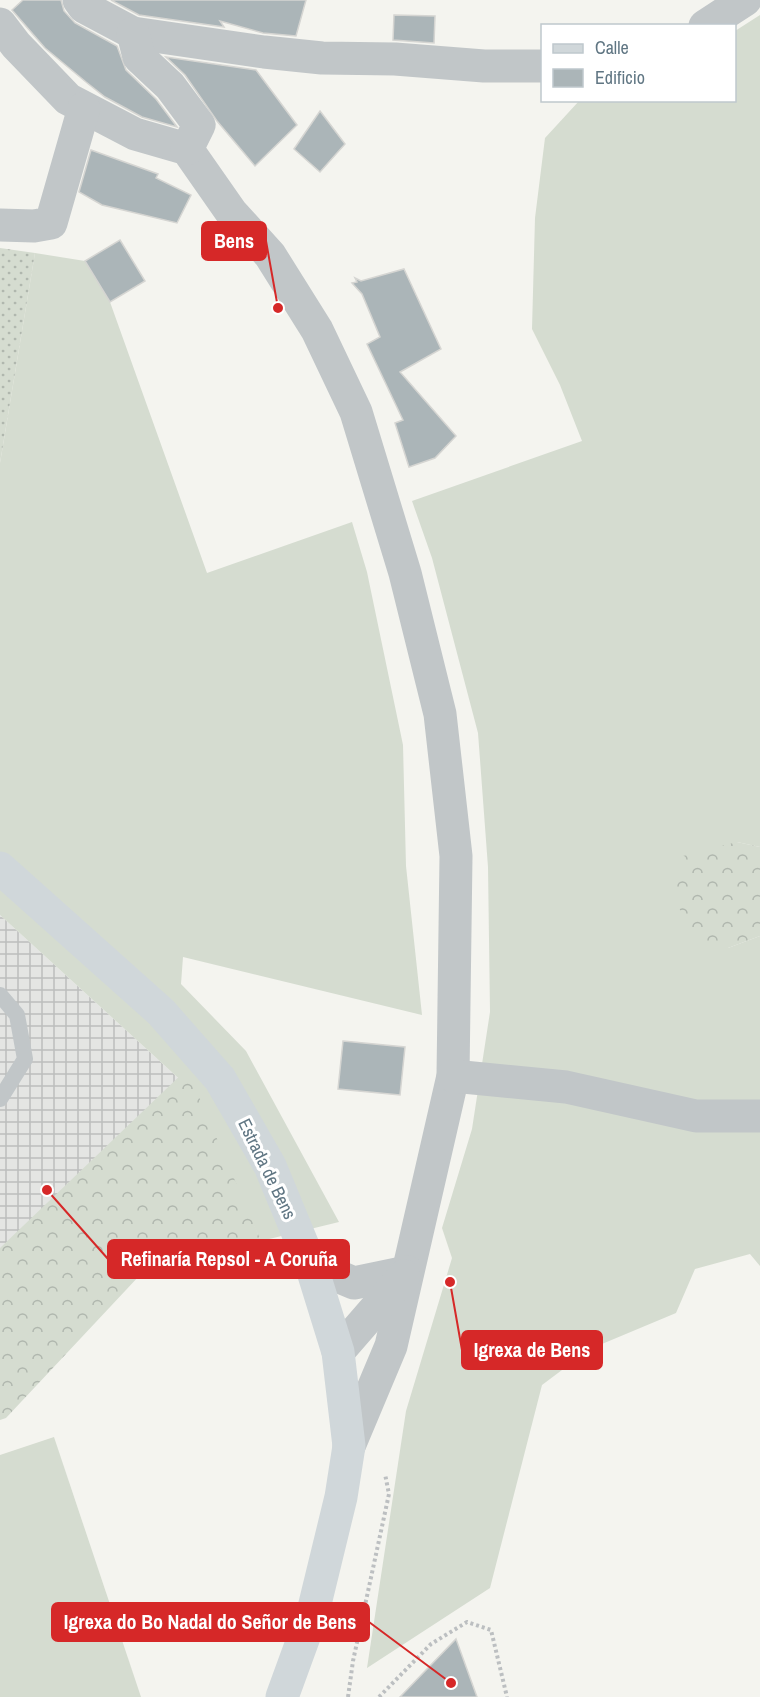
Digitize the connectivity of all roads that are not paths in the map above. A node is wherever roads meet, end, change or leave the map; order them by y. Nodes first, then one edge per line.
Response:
1 (79, 0) edge
2 (745, 0) edge
3 (0, 24) edge
4 (708, 24) edge
5 (132, 33) junction
6 (541, 66) edge
7 (84, 108) junction
8 (187, 149) junction
9 (0, 225) edge
10 (0, 868) edge
11 (0, 995) edge
12 (453, 1076) junction
13 (0, 1099) edge
14 (760, 1116) edge
15 (311, 1265) junction
16 (407, 1272) junction
17 (391, 1346) junction
18 (338, 1352) junction
19 (349, 1446) junction
20 (282, 1697) edge

1 - 5 street
2 - 4 street
3 - 7 street
5 - 6 street
5 - 8 street
7 - 8 street
7 - 9 street
8 - 12 street
10 - 15 street, Estrada de Bens
11 - 13 lane
12 - 14 street
12 - 16 street
15 - 16 street
15 - 18 street, Estrada de Bens
16 - 17 street
16 - 18 street
17 - 18 street
17 - 19 street
18 - 19 street, Estrada de Bens
19 - 20 street, Estrada de Bens

